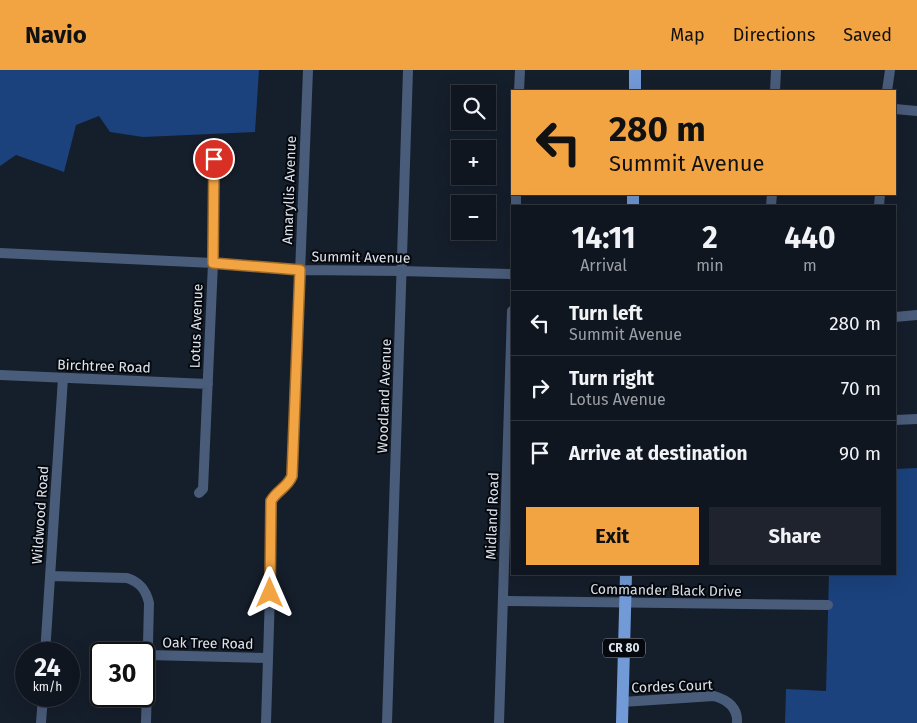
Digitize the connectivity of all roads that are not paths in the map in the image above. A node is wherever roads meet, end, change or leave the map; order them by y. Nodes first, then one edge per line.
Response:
1 (308, 70) edge
2 (408, 70) edge
3 (520, 70) edge
4 (635, 70) edge
5 (776, 70) edge
6 (890, 70) edge
7 (519, 90) edge
8 (635, 90) edge
9 (775, 90) edge
10 (887, 90) edge
11 (896, 109) edge
12 (917, 111) edge
13 (214, 159) dead end
14 (0, 253) edge
15 (213, 263) junction
16 (300, 270) junction
17 (401, 271) junction
18 (511, 274) edge
19 (896, 316) edge
20 (917, 316) edge
21 (511, 343) edge
22 (0, 375) edge
23 (63, 378) junction
24 (208, 384) junction
25 (917, 419) edge
26 (896, 420) edge
27 (199, 493) dead end
28 (626, 575) edge
29 (50, 576) junction
30 (503, 601) junction
31 (626, 603) junction
32 (828, 605) dead end
33 (46, 642) edge
34 (148, 642) edge
35 (155, 655) edge
36 (268, 658) junction
37 (622, 702) junction
38 (42, 707) edge
39 (146, 707) edge
40 (41, 723) edge
41 (146, 723) edge
42 (266, 723) edge
43 (387, 723) edge
44 (499, 723) edge
45 (622, 723) edge
46 (738, 723) edge

1 - 16 street, Amaryllis Avenue
2 - 17 street, Woodland Avenue
3 - 7 street
4 - 8 main road
5 - 9 street
6 - 10 street
11 - 12 street
13 - 15 street, Lotus Avenue
14 - 15 street, Summit Avenue
15 - 16 street, Summit Avenue
15 - 24 street, Lotus Avenue
16 - 17 street, Summit Avenue
16 - 36 street, Amaryllis Avenue
17 - 18 street, Summit Avenue
17 - 43 street, Woodland Avenue
19 - 20 street
21 - 30 street, Midland Road
22 - 23 street, Birchtree Road
23 - 24 street, Birchtree Road
23 - 29 street, Wildwood Road
24 - 27 street, Lotus Avenue
25 - 26 street
28 - 31 main road, CR 80
29 - 33 street, Wildwood Road
29 - 34 street
30 - 31 street, Commander Black Drive
30 - 44 street, Midland Road
31 - 32 street, Commander Black Drive
31 - 37 main road, CR 80
35 - 36 street, Oak Tree Road
36 - 42 street, Amaryllis Avenue
37 - 45 main road, CR 80
37 - 46 street, Cordes Court
38 - 40 street
39 - 41 street

